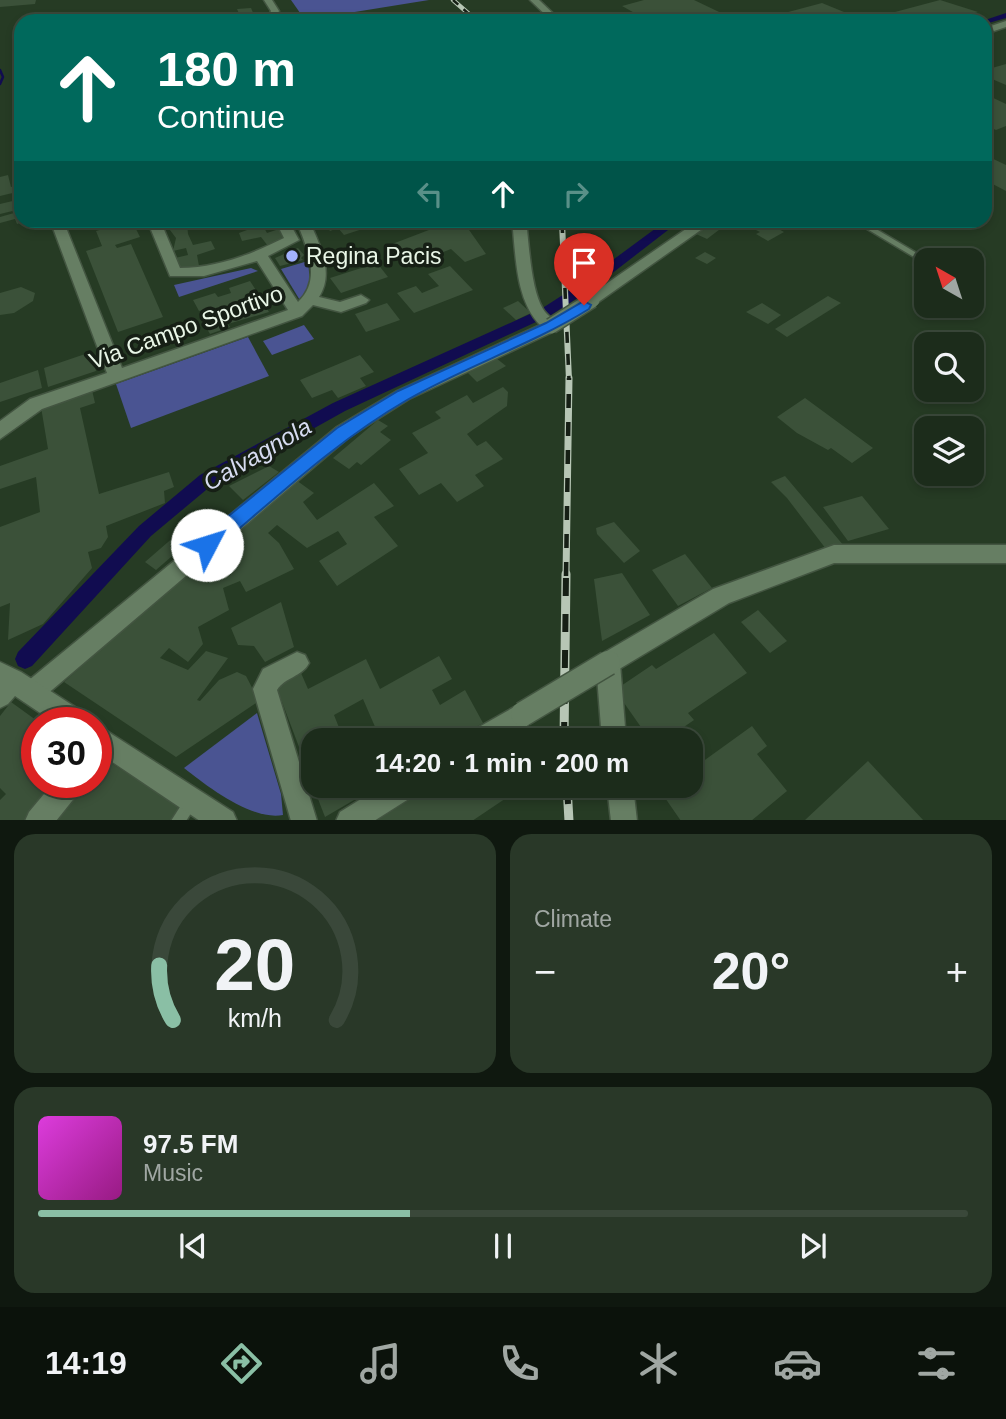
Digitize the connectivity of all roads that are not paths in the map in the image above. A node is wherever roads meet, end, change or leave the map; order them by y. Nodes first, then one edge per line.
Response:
1 (534, 0) edge
2 (549, 14) edge
3 (59, 228) edge
4 (156, 228) edge
5 (285, 228) edge
6 (305, 228) edge
7 (520, 228) edge
8 (697, 228) edge
9 (869, 228) edge
10 (914, 254) edge
11 (261, 256) junction
12 (313, 300) junction
13 (361, 300) dead end
14 (297, 312) junction
15 (543, 319) junction
16 (117, 377) junction
17 (0, 432) edge
18 (1006, 554) edge
19 (297, 663) dead end
20 (608, 663) junction
21 (11, 686) edge
22 (48, 707) edge
23 (500, 728) edge
24 (613, 728) edge
25 (112, 751) edge
26 (57, 798) edge
27 (386, 798) edge
28 (621, 798) edge
29 (193, 799) junction
30 (39, 820) edge
31 (178, 820) edge
32 (223, 820) edge
33 (304, 820) edge
34 (351, 820) edge
35 (624, 820) edge

1 - 2 street
3 - 16 street
4 - 11 street
5 - 11 street
6 - 12 street, Via Campo Sportivo
7 - 15 street
8 - 15 street, bridge
9 - 10 lane
11 - 14 street
12 - 13 street
12 - 14 street, Via Campo Sportivo
14 - 16 street, Via Campo Sportivo
15 - 21 street
16 - 17 street, Via Campo Sportivo
18 - 20 street
19 - 33 street
20 - 23 street, bridge
20 - 24 street
21 - 22 street
25 - 29 street
26 - 30 street
27 - 34 street
28 - 35 street
29 - 31 lane
29 - 32 street

